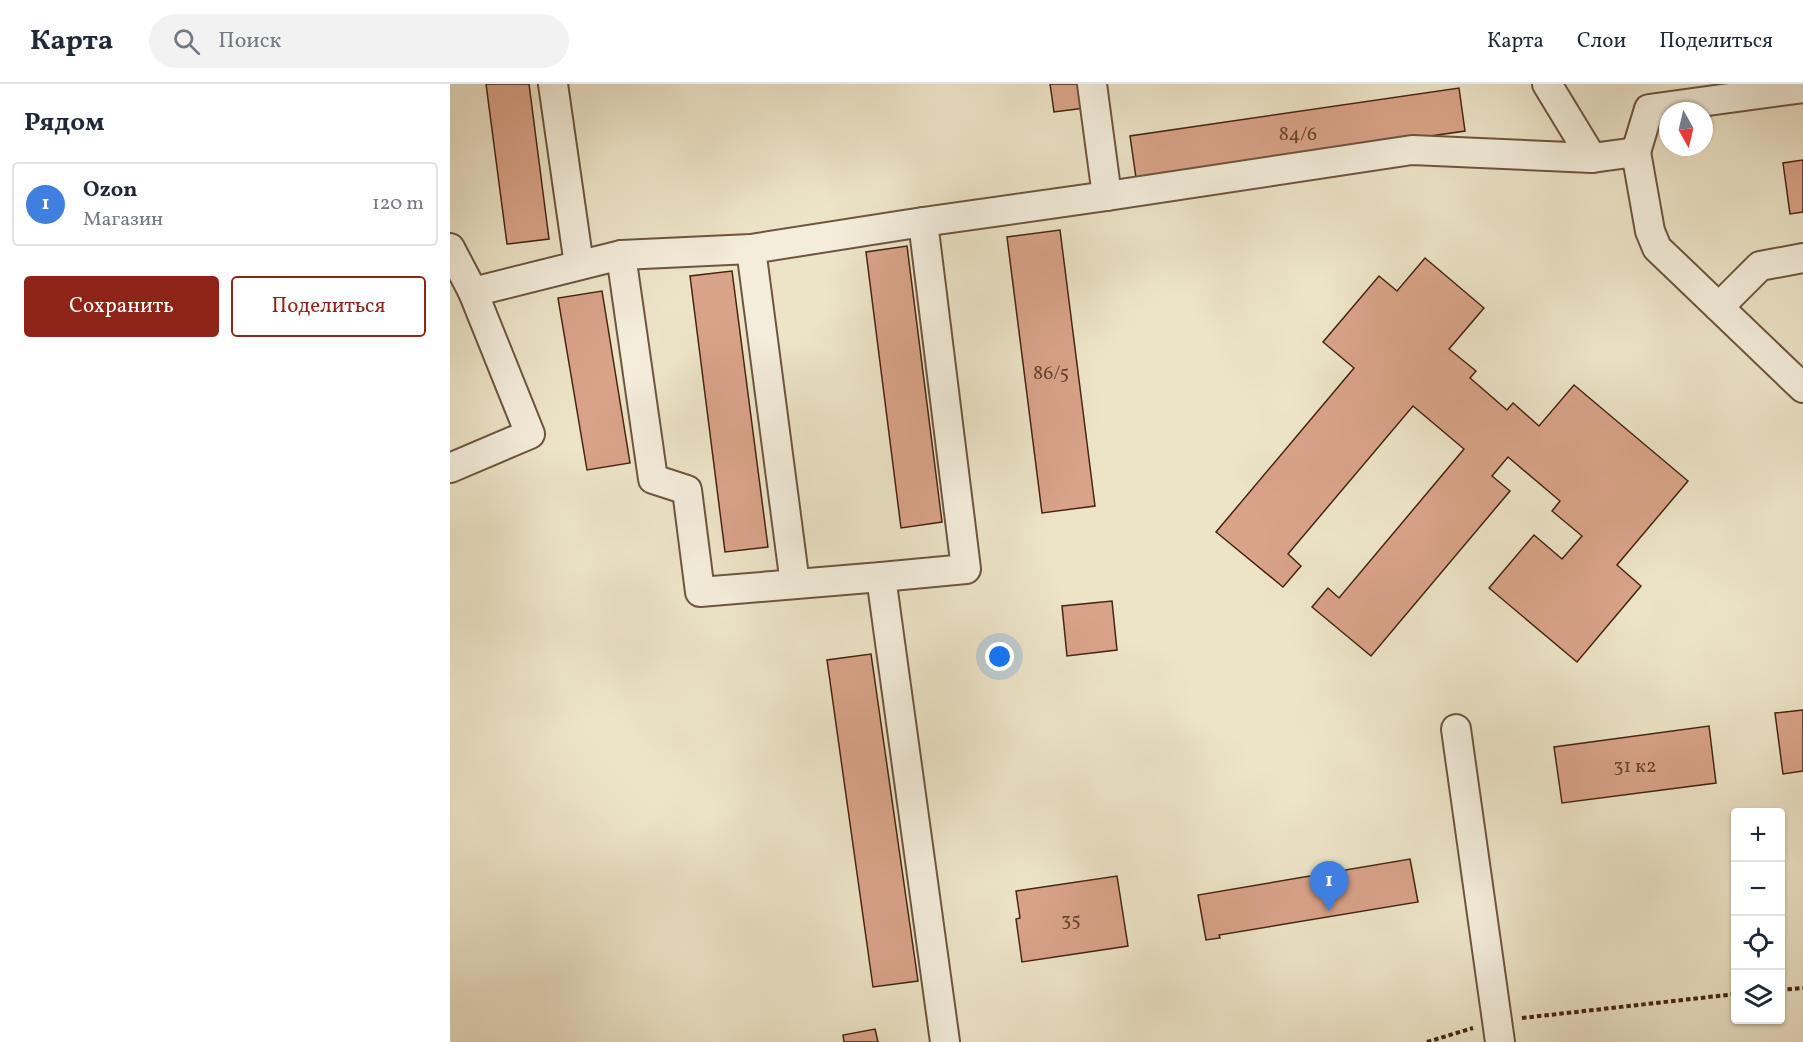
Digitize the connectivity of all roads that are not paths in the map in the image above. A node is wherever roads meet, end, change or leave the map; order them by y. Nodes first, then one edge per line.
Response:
1 (553, 84) edge
2 (1092, 84) edge
3 (1546, 84) edge
4 (1803, 88) edge
5 (1636, 152) junction
6 (1592, 159) junction
7 (1107, 196) junction
8 (923, 222) junction
9 (450, 248) edge
10 (751, 249) junction
11 (621, 255) junction
12 (1803, 258) edge
13 (579, 265) junction
14 (473, 292) junction
15 (1719, 307) junction
16 (1803, 388) edge
17 (450, 468) edge
18 (881, 577) junction
19 (795, 584) junction
20 (1456, 729) dead end
21 (1499, 1032) edge
22 (945, 1042) edge

1 - 13 lane
2 - 7 lane
3 - 6 lane
4 - 5 lane
5 - 6 lane
5 - 15 lane
6 - 7 lane
7 - 8 lane
8 - 10 lane
8 - 18 lane
9 - 14 lane
10 - 11 lane
10 - 19 lane
11 - 13 lane
11 - 19 lane
12 - 15 lane
13 - 14 lane
14 - 17 lane
15 - 16 lane
18 - 19 lane
18 - 22 lane
20 - 21 lane

